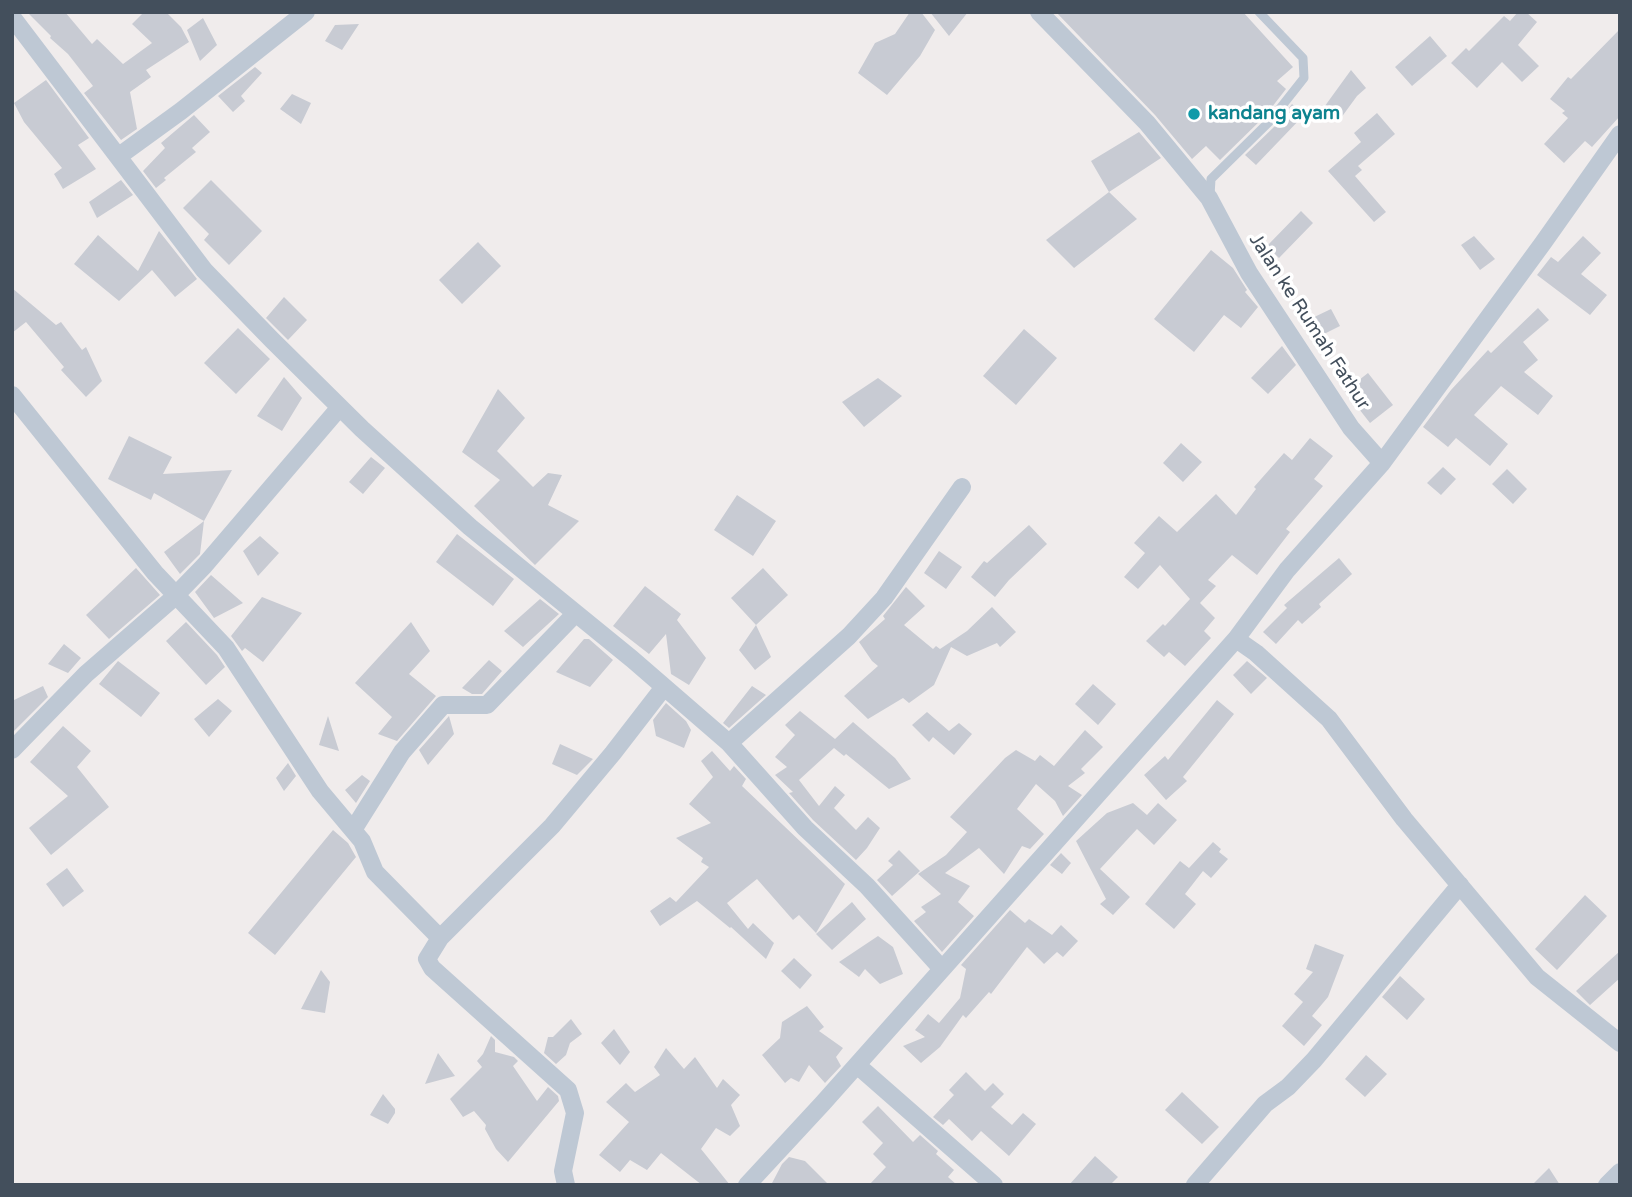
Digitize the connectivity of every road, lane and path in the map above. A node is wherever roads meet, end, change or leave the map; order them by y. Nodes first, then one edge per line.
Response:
1 (306, 12) edge
2 (1039, 12) edge
3 (1259, 12) edge
4 (12, 17) edge
5 (1620, 134) edge
6 (119, 156) junction
7 (1209, 198) junction
8 (12, 395) edge
9 (340, 407) junction
10 (1382, 463) junction
11 (962, 487) dead end
12 (176, 595) junction
13 (575, 614) junction
14 (1236, 639) junction
15 (664, 687) junction
16 (729, 743) junction
17 (12, 750) edge
18 (353, 830) junction
19 (1460, 885) junction
20 (440, 938) junction
21 (942, 969) junction
22 (1620, 1043) edge
23 (857, 1065) junction
24 (1620, 1172) edge
25 (566, 1185) edge
26 (747, 1185) edge
27 (994, 1185) edge
28 (1195, 1185) edge
29 (1607, 1185) edge

1 - 6 street
2 - 7 street, Jalan ke Rumah Fathur
3 - 7 lane
4 - 6 street
5 - 10 street
6 - 9 street
7 - 10 street, Jalan ke Rumah Fathur
8 - 12 street
9 - 12 street
9 - 13 street
10 - 14 street
11 - 16 street
12 - 17 street
12 - 18 street
13 - 15 street
13 - 18 street
14 - 19 street
14 - 21 street
15 - 16 street
15 - 20 street
16 - 21 street
18 - 20 street
19 - 22 street
19 - 28 street
20 - 25 street
21 - 23 street
23 - 26 street
23 - 27 street
24 - 29 street

